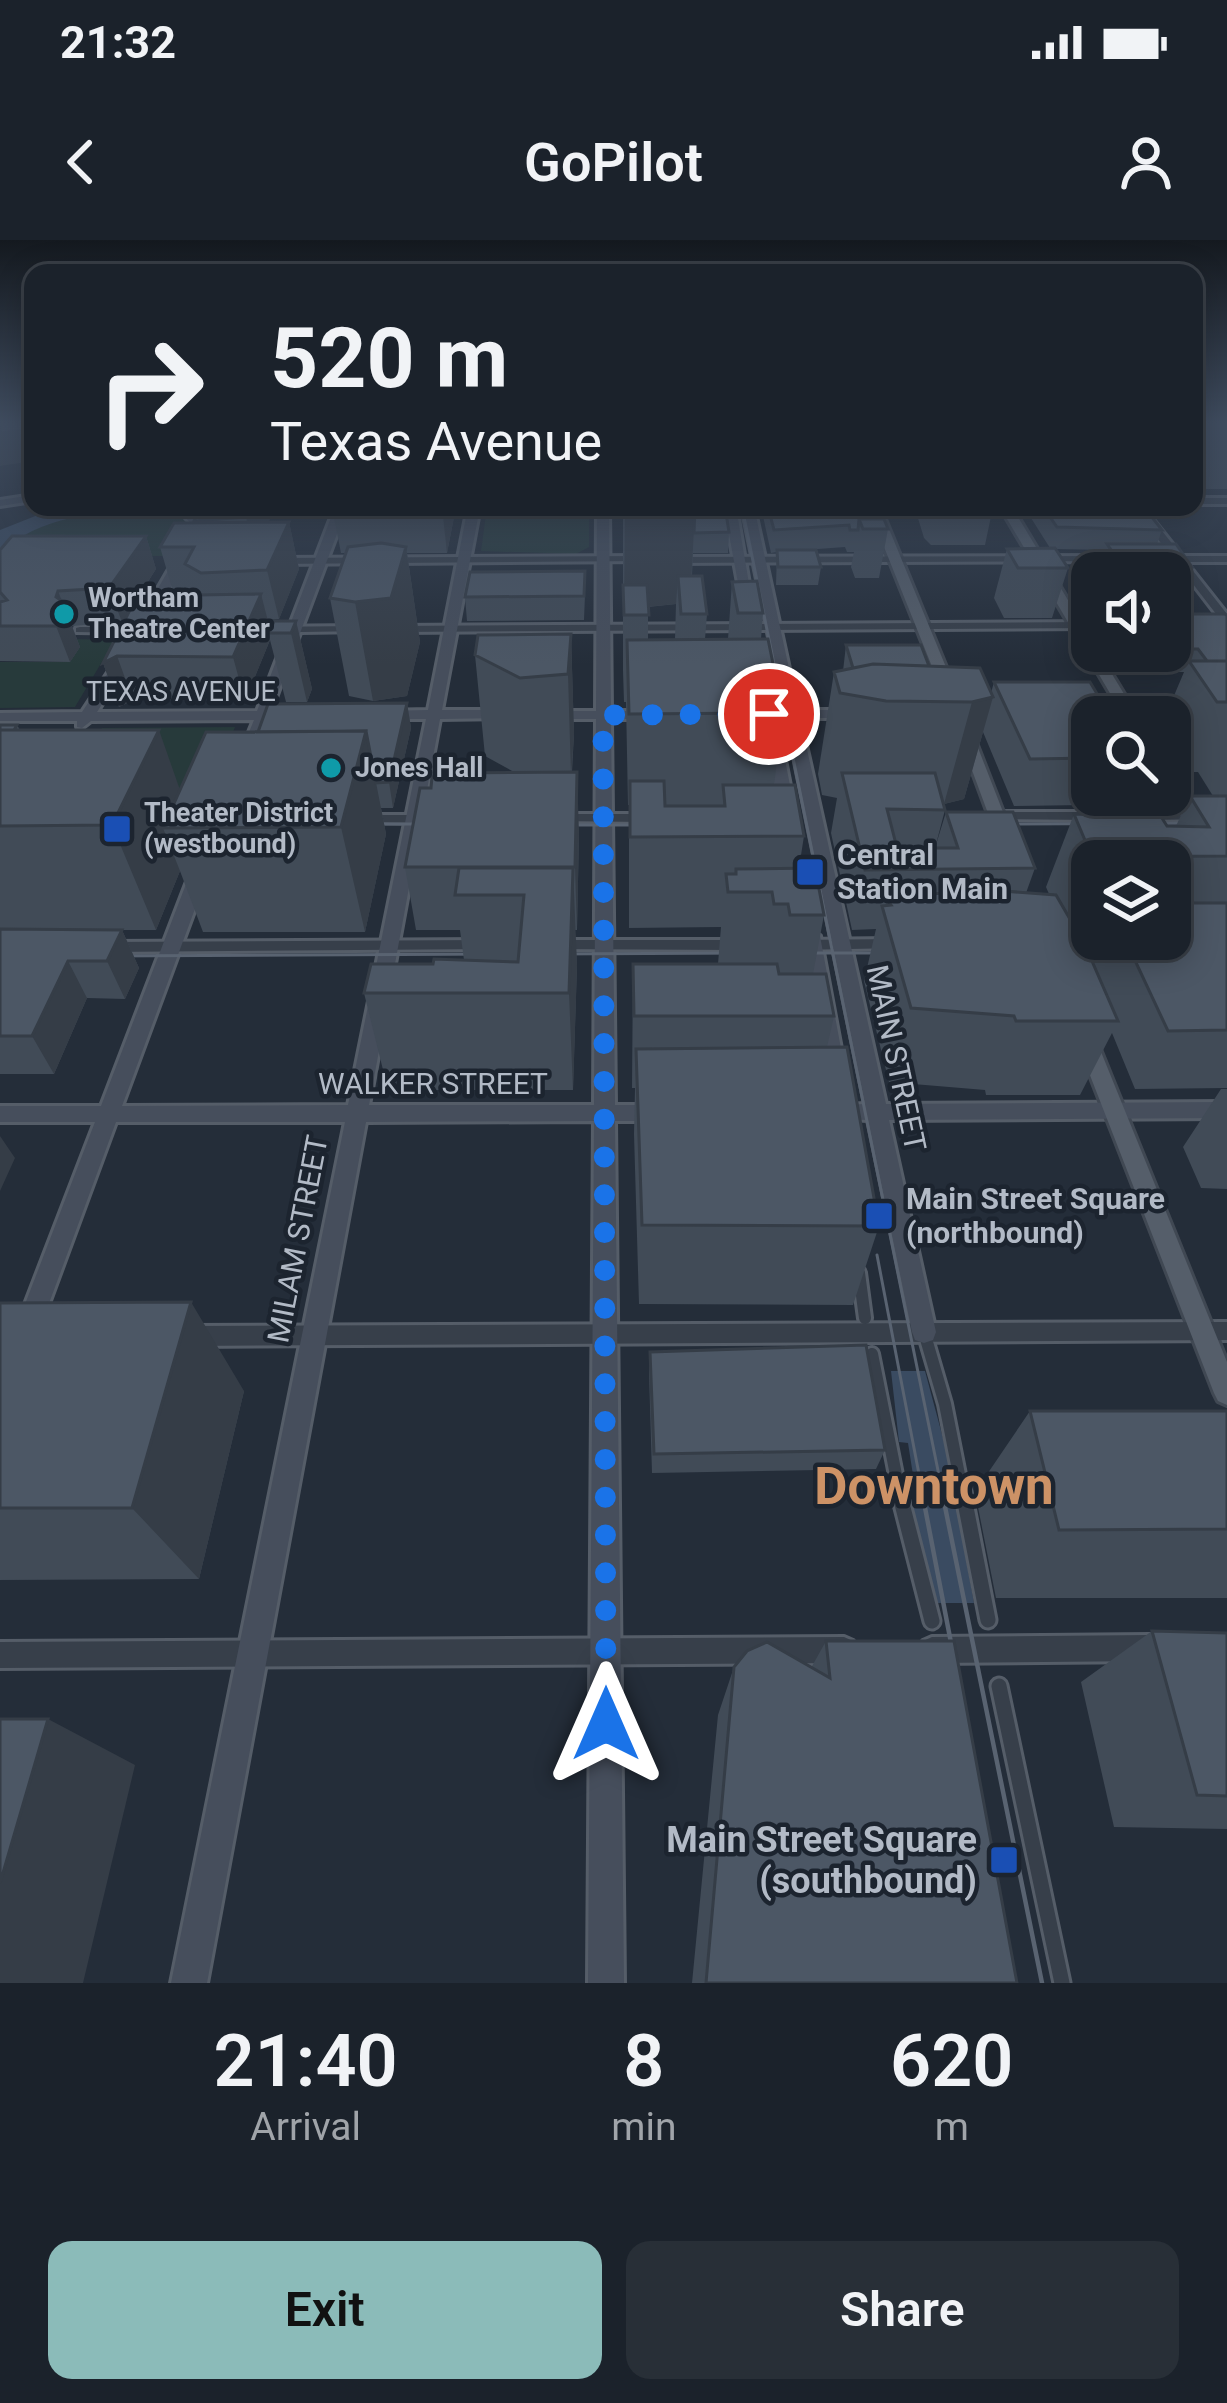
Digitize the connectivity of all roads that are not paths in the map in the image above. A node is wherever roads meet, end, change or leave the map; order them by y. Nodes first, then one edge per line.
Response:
1 (338, 516) edge
2 (472, 516) edge
3 (603, 516) edge
4 (732, 516) edge
5 (750, 516) edge
6 (878, 516) edge
7 (1011, 516) edge
8 (1145, 516) edge
9 (191, 517) edge
10 (1173, 552) edge
11 (894, 558) junction
12 (603, 559) junction
13 (1035, 559) junction
14 (1071, 559) edge
15 (1191, 559) edge
16 (1227, 559) edge
17 (464, 560) junction
18 (256, 561) edge
19 (322, 561) junction
20 (161, 562) edge
21 (185, 562) junction
22 (741, 562) junction
23 (760, 562) junction
24 (1191, 575) edge
25 (1071, 620) edge
26 (1227, 624) edge
27 (1071, 625) edge
28 (1208, 626) edge
29 (753, 627) junction
30 (773, 627) junction
31 (922, 627) junction
32 (450, 628) junction
33 (603, 628) junction
34 (80, 630) dead end
35 (146, 630) junction
36 (238, 630) edge
37 (296, 630) junction
38 (758, 656) edge
39 (768, 708) junction
40 (731, 714) edge
41 (792, 714) junction
42 (868, 714) edge
43 (1063, 714) edge
44 (1071, 714) edge
45 (1227, 714) edge
46 (263, 715) junction
47 (300, 715) edge
48 (367, 715) edge
49 (433, 715) junction
50 (518, 715) edge
51 (540, 715) edge
52 (603, 715) junction
53 (664, 715) edge
54 (1191, 715) edge
55 (88, 716) junction
56 (0, 717) edge
57 (76, 735) edge
58 (243, 766) edge
59 (1191, 815) edge
60 (1227, 815) edge
61 (998, 816) junction
62 (1071, 816) edge
63 (1190, 816) edge
64 (824, 817) junction
65 (974, 817) edge
66 (540, 818) edge
67 (604, 818) junction
68 (666, 818) edge
69 (348, 819) edge
70 (413, 819) junction
71 (454, 819) edge
72 (785, 821) joint
73 (210, 849) edge
74 (1010, 850) edge
75 (1227, 880) edge
76 (810, 935) junction
77 (841, 944) junction
78 (905, 944) edge
79 (540, 945) edge
80 (604, 945) junction
81 (748, 945) edge
82 (771, 945) edge
83 (170, 946) junction
84 (388, 946) junction
85 (496, 946) edge
86 (83, 947) edge
87 (1078, 1020) edge
88 (1227, 1110) edge
89 (1114, 1111) junction
90 (804, 1112) edge
91 (876, 1112) junction
92 (604, 1113) junction
93 (693, 1113) edge
94 (0, 1114) edge
95 (110, 1114) junction
96 (355, 1115) junction
97 (845, 1120) junction
98 (856, 1250) edge
99 (866, 1318) dead end
100 (1227, 1330) edge
101 (1203, 1331) junction
102 (924, 1332) junction
103 (605, 1334) junction
104 (156, 1336) edge
105 (313, 1336) junction
106 (25, 1341) edge
107 (872, 1354) edge
108 (1227, 1393) edge
109 (988, 1620) dead end
110 (932, 1621) dead end
111 (1180, 1648) edge
112 (605, 1652) junction
113 (252, 1654) junction
114 (0, 1655) edge
115 (999, 1686) dead end
116 (189, 1983) edge
117 (606, 1983) edge
118 (1062, 1983) edge

1 - 19 main road
2 - 17 main road, MILAM STREET
3 - 12 main road
4 - 22 main road
5 - 23 main road, MAIN STREET
6 - 11 main road
7 - 13 main road
8 - 10 street
9 - 21 main road
11 - 13 street
11 - 23 street
11 - 31 main road
12 - 17 street
12 - 22 street
12 - 33 main road
13 - 14 street
13 - 25 main road
15 - 16 street
17 - 19 street
17 - 32 main road, MILAM STREET
18 - 19 street
19 - 37 main road
20 - 21 street
21 - 35 main road
22 - 23 street
22 - 29 main road
23 - 30 main road, MAIN STREET
24 - 26 street
26 - 28 street
27 - 31 street
29 - 30 street
29 - 33 street
29 - 38 main road
30 - 31 street
30 - 41 main road, MAIN STREET
31 - 61 main road
32 - 33 street
32 - 37 street
32 - 49 main road, MILAM STREET
33 - 52 main road
34 - 35 street
35 - 55 main road
36 - 37 street
37 - 46 main road
39 - 40 main road
39 - 41 main road
39 - 72 main road
41 - 42 main road
41 - 64 main road, MAIN STREET
43 - 44 main road
45 - 54 main road
46 - 47 main road, TEXAS AVENUE
46 - 55 main road, TEXAS AVENUE
46 - 58 main road
48 - 49 main road
49 - 50 main road
49 - 70 main road, MILAM STREET
51 - 52 main road
52 - 53 main road
52 - 67 main road
55 - 56 main road, TEXAS AVENUE
55 - 57 main road
59 - 60 street
61 - 62 street
61 - 65 street
61 - 74 main road
63 - 75 main road
64 - 72 street
64 - 77 main road, MAIN STREET
66 - 67 street
67 - 68 street
67 - 80 main road
69 - 70 street
70 - 71 street
70 - 84 main road, MILAM STREET
73 - 83 main road
76 - 77 street
76 - 82 street
76 - 97 main road, MAIN STREET
77 - 78 street
77 - 91 main road, MAIN STREET
79 - 80 street
80 - 81 street
80 - 92 main road
83 - 84 street
83 - 86 street
83 - 95 main road
84 - 85 street
84 - 96 main road, MILAM STREET
87 - 89 main road
88 - 89 main road
89 - 91 main road
89 - 101 main road
90 - 97 main road
91 - 97 main road
91 - 102 main road, MAIN STREET
92 - 93 main road, WALKER STREET
92 - 96 main road, WALKER STREET
92 - 103 main road
94 - 95 main road, WALKER STREET
95 - 96 main road, WALKER STREET
95 - 106 main road
96 - 105 main road, MILAM STREET
98 - 99 street
100 - 101 street
101 - 102 street
101 - 108 main road
102 - 103 street
102 - 109 street, MAIN STREET
103 - 105 street
103 - 112 main road
104 - 105 street
105 - 113 main road, MILAM STREET
107 - 110 street
111 - 112 street
112 - 113 street
112 - 117 main road
113 - 114 street
113 - 116 main road, MILAM STREET
115 - 118 street

